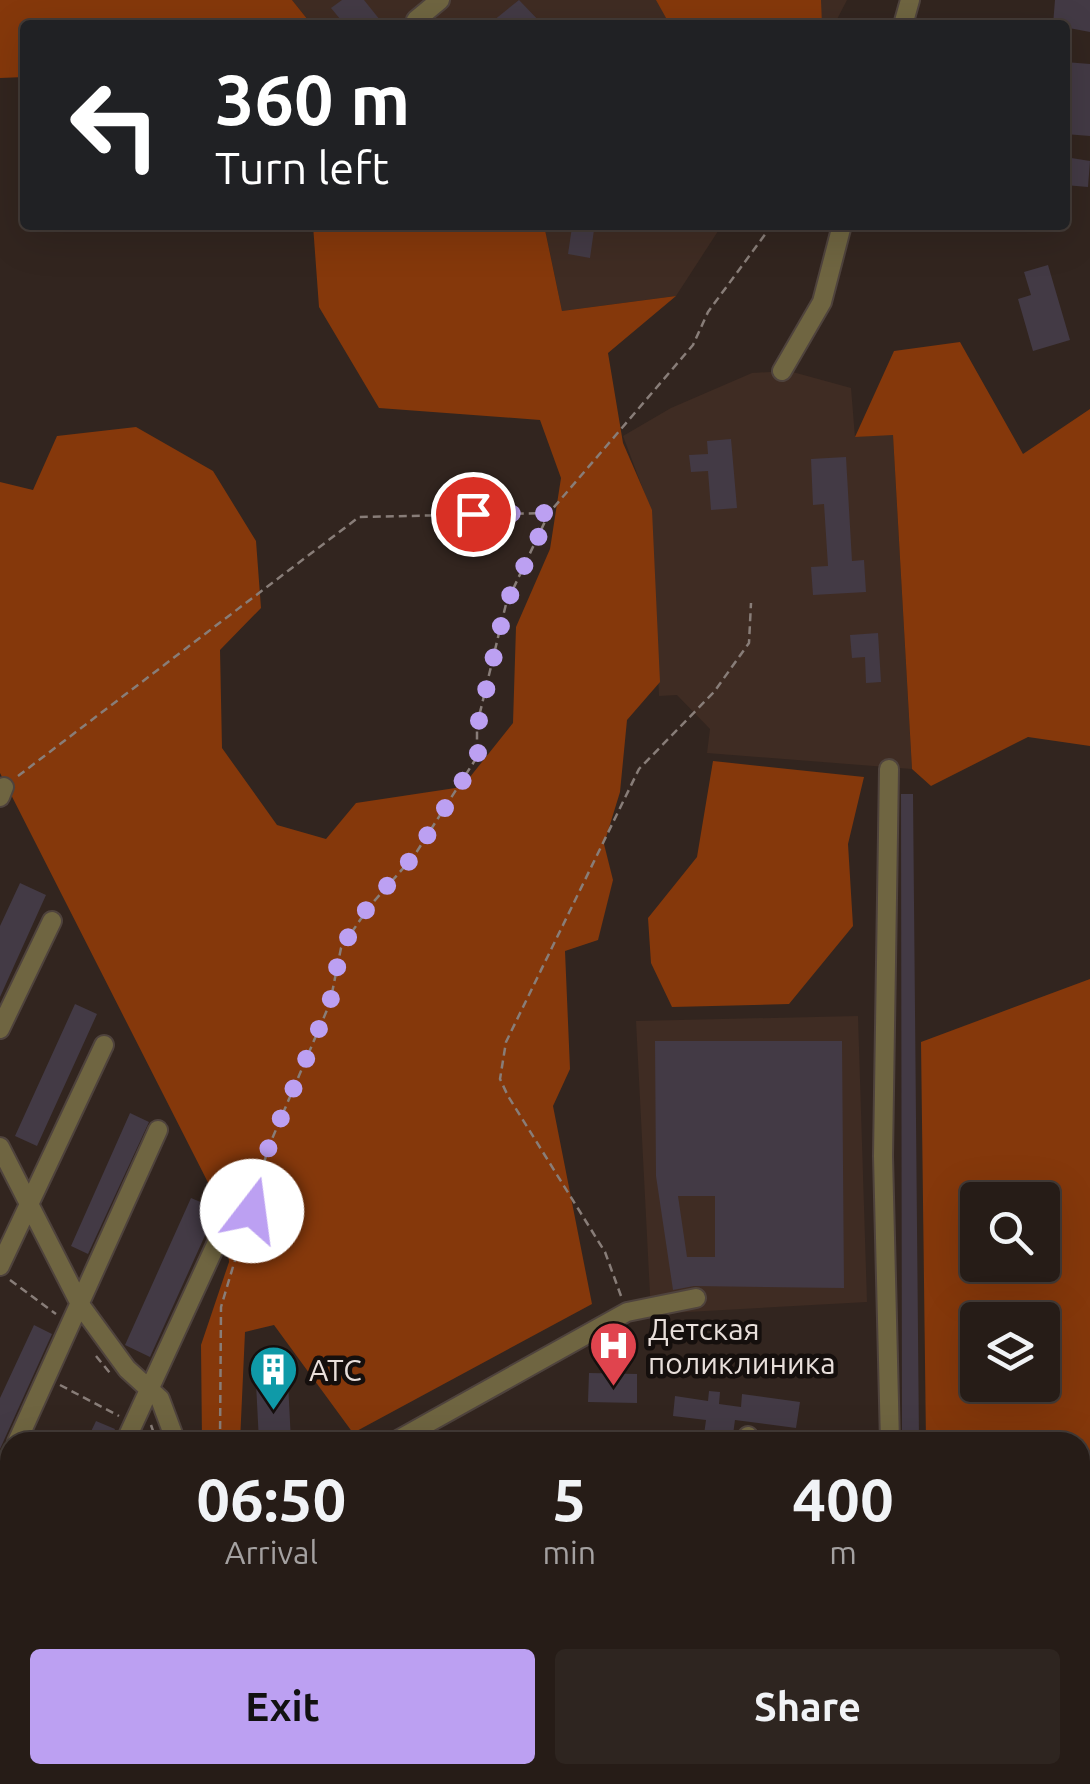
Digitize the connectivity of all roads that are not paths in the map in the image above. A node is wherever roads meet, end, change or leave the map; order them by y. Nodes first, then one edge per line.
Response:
1 (440, 0) edge
2 (416, 20) edge
3 (841, 230) edge
4 (782, 371) dead end
5 (889, 769) dead end
6 (52, 921) dead end
7 (0, 1029) edge
8 (104, 1044) dead end
9 (158, 1130) dead end
10 (0, 1148) edge
11 (30, 1203) junction
12 (224, 1227) dead end
13 (0, 1266) edge
14 (696, 1298) dead end
15 (81, 1306) junction
16 (150, 1391) junction
17 (22, 1432) edge
18 (130, 1432) edge
19 (172, 1432) edge
20 (412, 1432) edge
21 (890, 1432) edge

1 - 2 street
3 - 4 street
5 - 21 street
6 - 7 street
8 - 11 street
9 - 15 street
10 - 11 street
11 - 13 street
11 - 15 street
12 - 16 street
14 - 20 street
15 - 16 street
15 - 17 street
16 - 18 street
16 - 19 street

